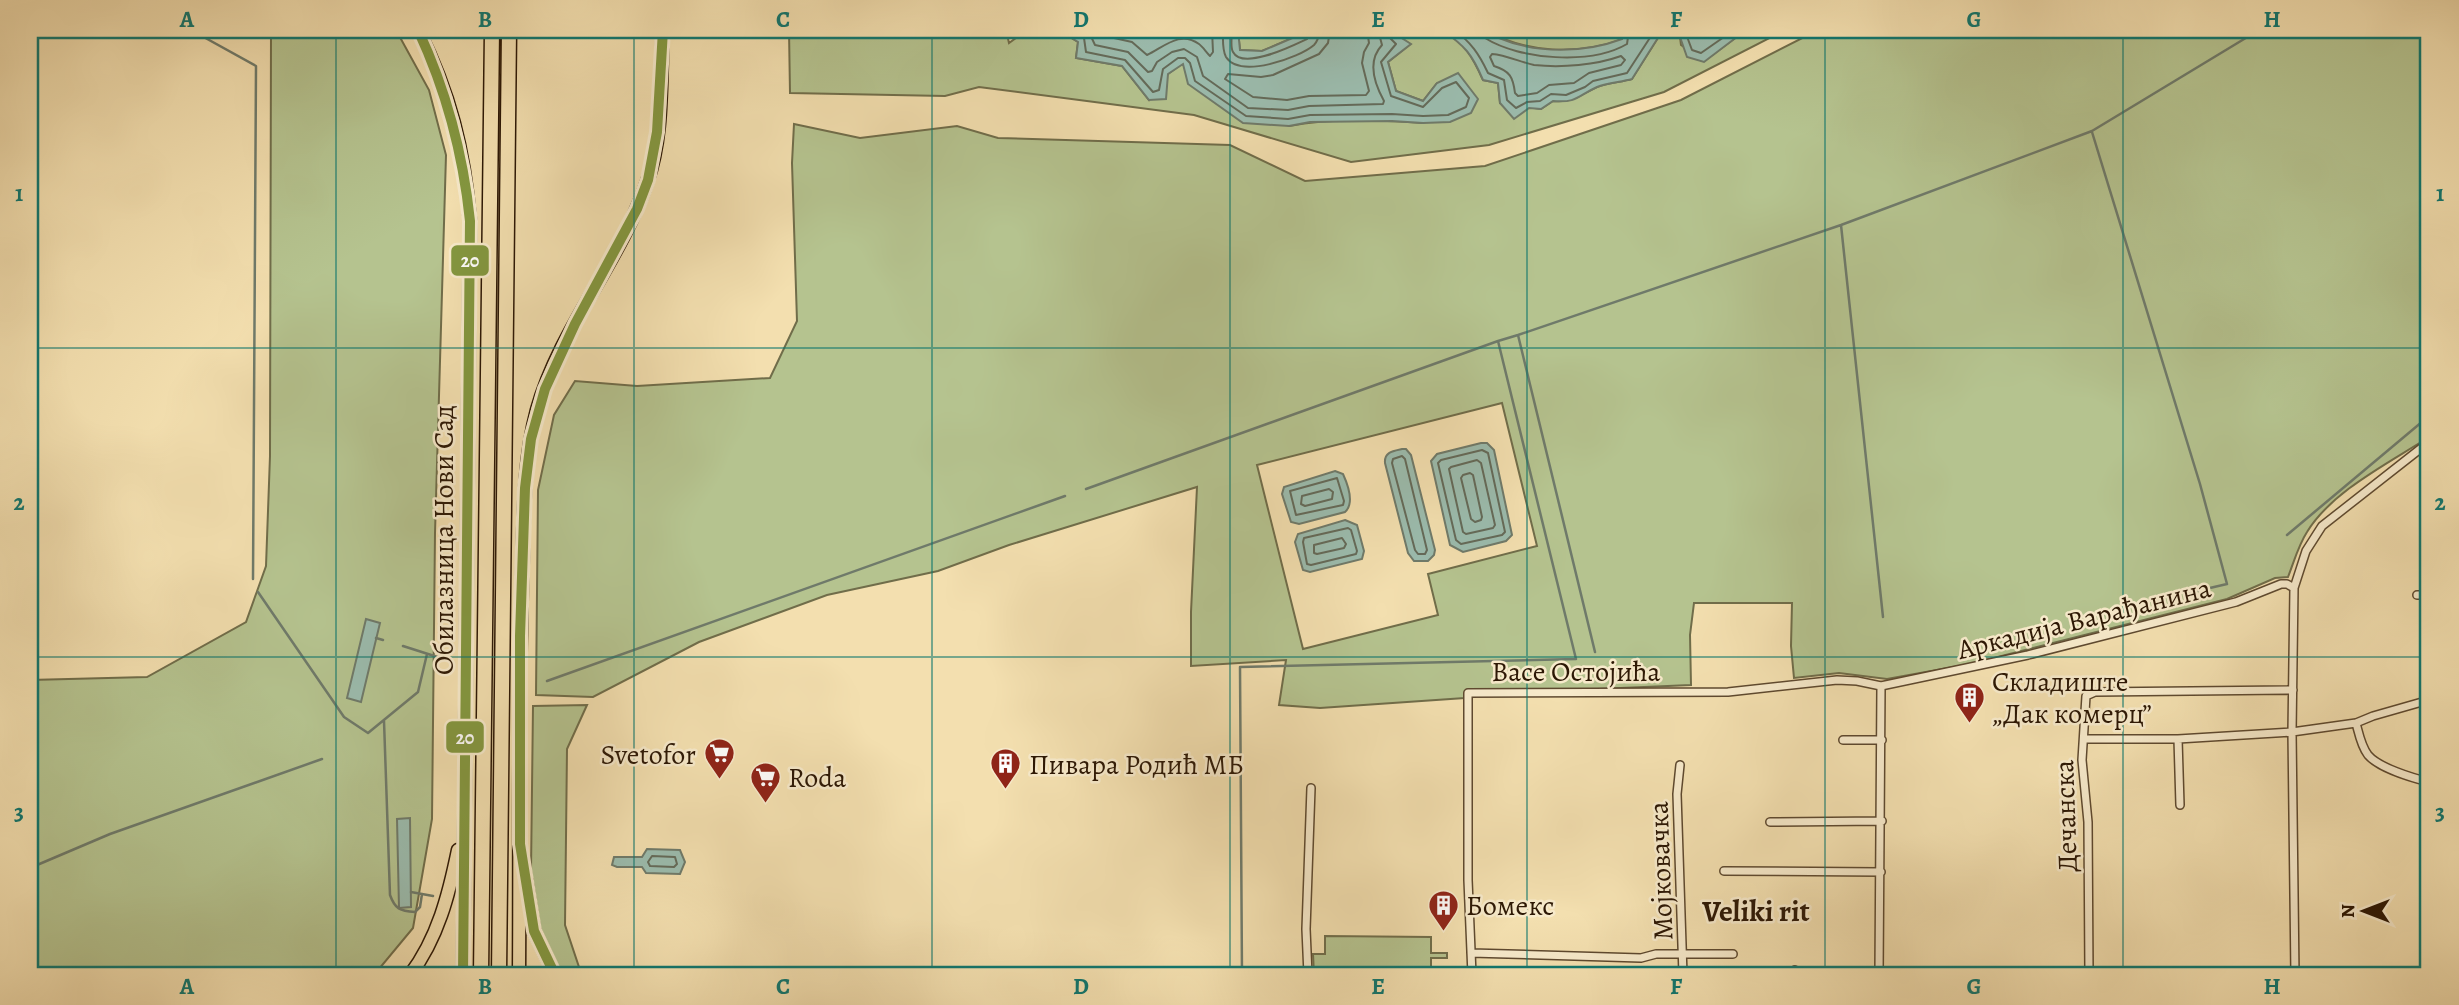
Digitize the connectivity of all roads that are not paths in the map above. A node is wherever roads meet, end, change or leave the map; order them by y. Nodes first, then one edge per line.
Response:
1 (418, 30) edge
2 (492, 30) edge
3 (509, 30) edge
4 (663, 30) edge
5 (2429, 442) edge
6 (2294, 588) junction
7 (2429, 594) edge
8 (2417, 595) dead end
9 (1881, 687) junction
10 (2293, 691) junction
11 (2429, 700) edge
12 (2356, 723) junction
13 (2292, 732) junction
14 (2084, 739) junction
15 (2178, 739) junction
16 (1843, 740) dead end
17 (1882, 740) junction
18 (1680, 765) dead end
19 (2429, 782) edge
20 (1311, 788) dead end
21 (2180, 805) dead end
22 (465, 821) junction
23 (1882, 821) junction
24 (1770, 822) dead end
25 (520, 844) junction
26 (1724, 871) dead end
27 (1881, 872) junction
28 (1471, 953) junction
29 (1684, 954) junction
30 (1733, 954) dead end
31 (410, 975) edge
32 (463, 975) edge
33 (481, 975) edge
34 (499, 975) edge
35 (519, 975) edge
36 (555, 975) edge
37 (1308, 975) edge
38 (1472, 975) edge
39 (1683, 975) edge
40 (1880, 975) edge
41 (2089, 975) edge
42 (2295, 975) edge

1 - 22 main road, Обилазница Нови Сад
2 - 33 highway
3 - 34 highway
4 - 25 main road
5 - 6 street
6 - 9 street, Аркадија Варађанина
6 - 10 street
7 - 8 street
9 - 17 street
9 - 28 street, Васе Остојића
10 - 13 street
10 - 14 street, Дечанска
11 - 12 street
12 - 13 street
12 - 19 street
13 - 15 street
13 - 42 street
14 - 15 street
14 - 41 street, Дечанска
15 - 21 street
16 - 17 street
17 - 23 street
18 - 29 street, Мојковачка
20 - 37 street
22 - 31 main road
22 - 32 main road, Обилазница Нови Сад
23 - 24 street
23 - 27 street
25 - 35 main road
25 - 36 main road
26 - 27 street
27 - 40 street
28 - 29 street
28 - 38 street, Васе Остојића
29 - 30 street
29 - 39 street, Мојковачка

